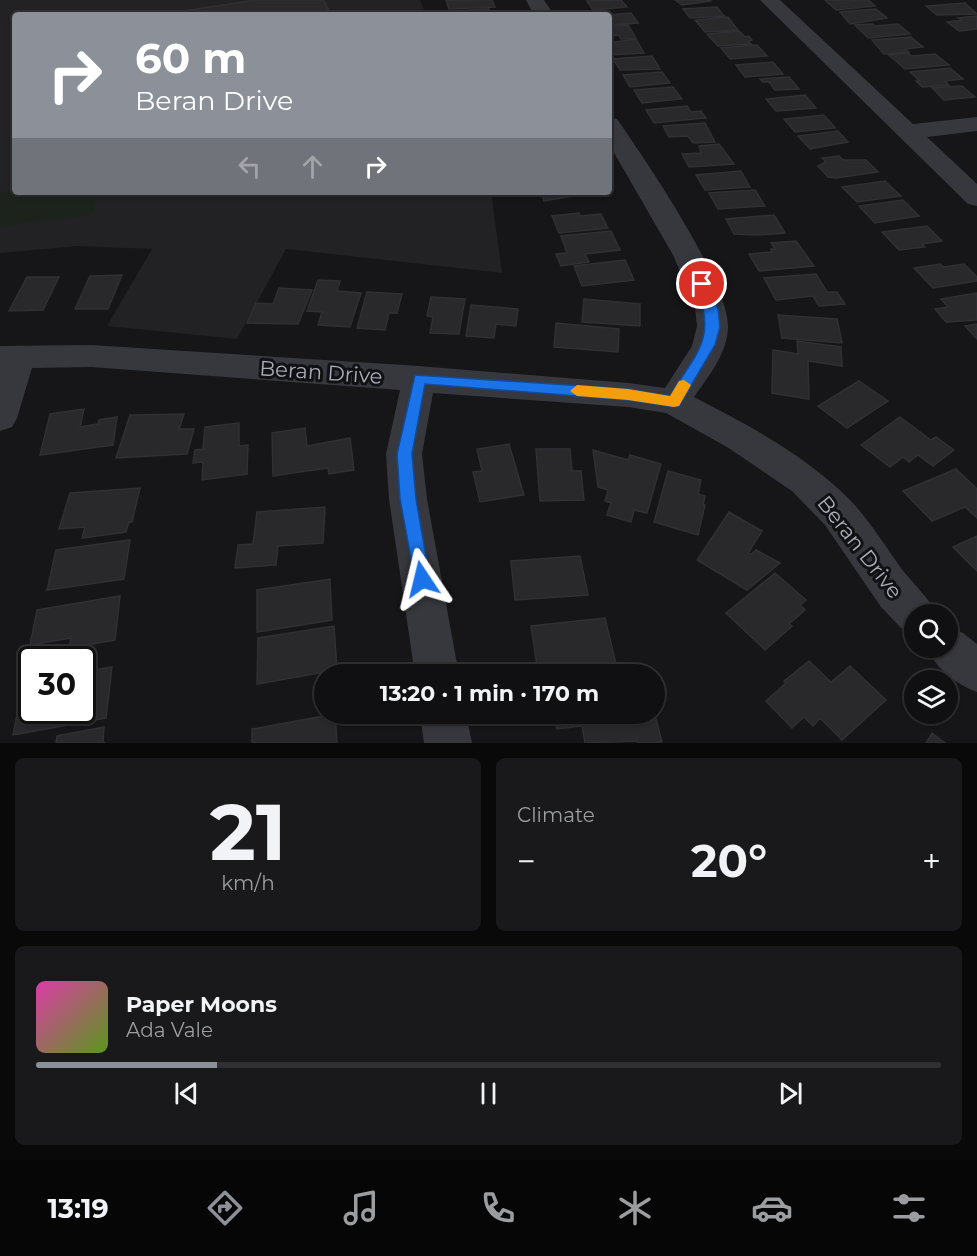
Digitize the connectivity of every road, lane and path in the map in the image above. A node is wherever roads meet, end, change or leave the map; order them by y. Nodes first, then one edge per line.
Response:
1 (769, 0) edge
2 (977, 124) edge
3 (612, 129) edge
4 (908, 132) junction
5 (977, 198) edge
6 (10, 356) edge
7 (419, 378) junction
8 (674, 402) junction
9 (0, 418) edge
10 (906, 604) edge
11 (958, 655) edge
12 (435, 664) edge
13 (977, 671) edge
14 (445, 724) edge
15 (448, 743) edge

1 - 4 street
2 - 4 street
3 - 8 street
4 - 5 street
6 - 7 street, Beran Drive
6 - 9 street
7 - 8 street, Beran Drive
7 - 12 street
8 - 10 street, Beran Drive
11 - 13 street
14 - 15 street

